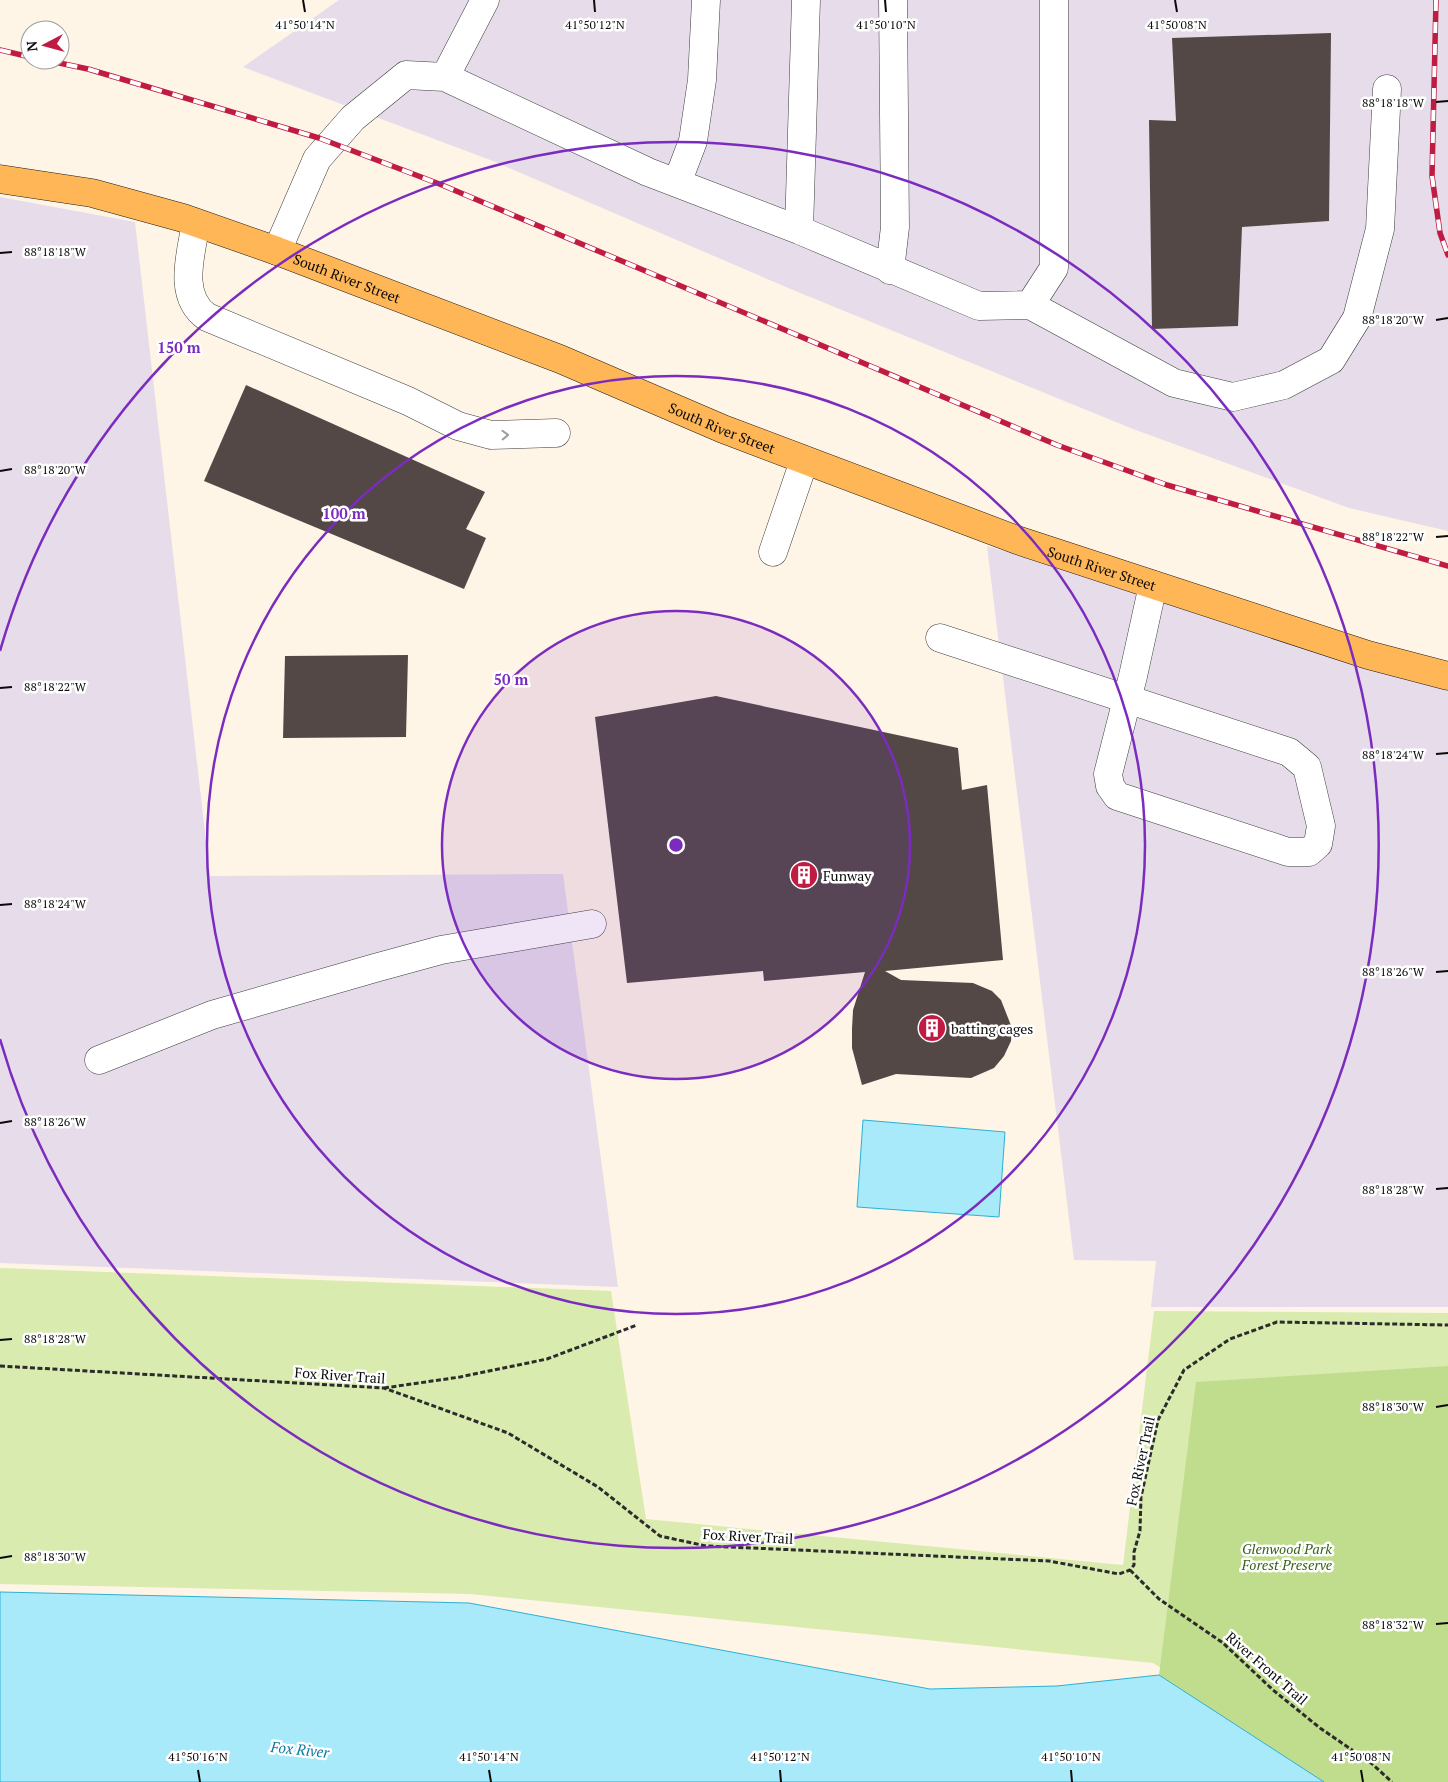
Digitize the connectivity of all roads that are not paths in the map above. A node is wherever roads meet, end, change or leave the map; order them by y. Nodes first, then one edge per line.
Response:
1 (485, 0) edge
2 (706, 0) edge
3 (806, 0) edge
4 (893, 0) edge
5 (1054, 0) edge
6 (446, 77) junction
7 (1387, 89) dead end
8 (0, 179) edge
9 (678, 183) junction
10 (196, 223) junction
11 (798, 230) junction
12 (278, 251) junction
13 (890, 270) junction
14 (1030, 304) junction
15 (556, 433) dead end
16 (804, 461) junction
17 (773, 552) dead end
18 (1153, 585) junction
19 (940, 638) dead end
20 (1448, 676) edge
21 (1126, 701) junction
22 (592, 924) dead end
23 (99, 1060) dead end

1 - 6 lane
2 - 9 lane
3 - 11 lane
4 - 13 lane
5 - 14 lane
6 - 9 lane
6 - 12 lane
7 - 14 lane
8 - 10 main road, South River Street
9 - 11 lane
10 - 12 main road, South River Street
10 -> 15 lane
11 - 13 lane
12 - 16 main road, South River Street
13 - 14 lane
16 - 17 lane
16 - 18 main road, South River Street
18 - 20 main road, South River Street
18 - 21 lane
19 - 21 lane
21 - 21 lane
22 - 23 lane

